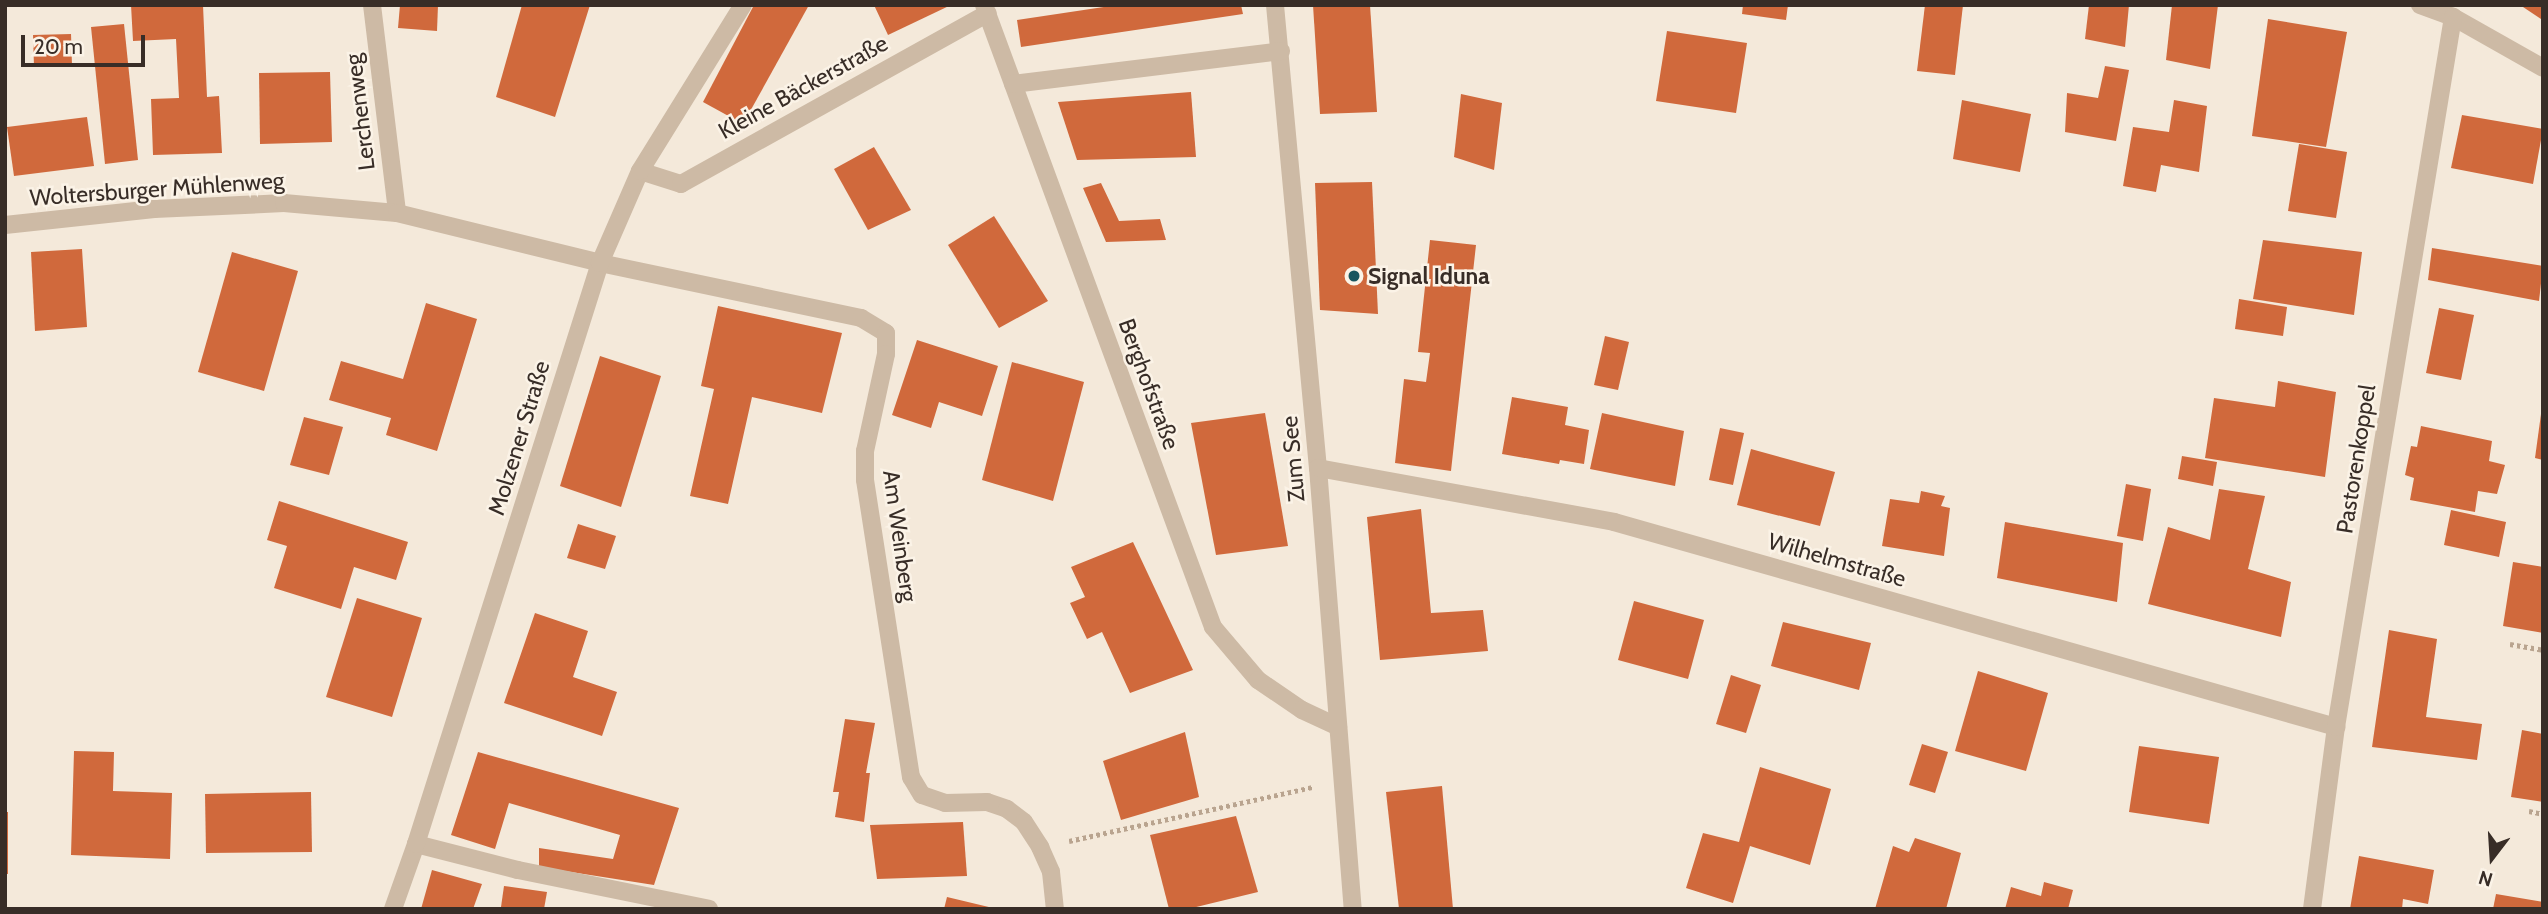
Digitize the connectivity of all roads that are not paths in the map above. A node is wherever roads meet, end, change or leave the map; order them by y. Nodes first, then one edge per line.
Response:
1 (372, 5) edge
2 (743, 5) edge
3 (1275, 5) edge
4 (2420, 5) edge
5 (986, 9) edge
6 (2453, 18) junction
7 (1281, 51) junction
8 (2543, 68) edge
9 (1013, 84) junction
10 (640, 171) junction
11 (397, 213) junction
12 (5, 225) edge
13 (600, 263) junction
14 (1318, 468) junction
15 (1338, 727) junction
16 (2336, 727) junction
17 (416, 845) junction
18 (393, 909) edge
19 (709, 909) edge
20 (1055, 909) edge
21 (1353, 909) edge
22 (2312, 909) edge

1 - 11 street, Lerchenweg
2 - 10 street, Molzener Straße
3 - 7 street, Zum See
4 - 6 street
5 - 9 street, Berghofstraße
5 - 10 street, Kleine Bäckerstraße
6 - 8 street
6 - 16 street, Pastorenkoppel
7 - 9 street
7 - 14 street, Zum See
9 - 15 street, Berghofstraße
10 - 13 street, Molzener Straße
11 - 12 street, Woltersburger Mühlenweg
11 - 13 street, Woltersburger Mühlenweg
13 - 17 street, Molzener Straße
13 - 20 street, Am Weinberg
14 - 15 street, Zum See
14 - 16 street, Wilhelmstraße
15 - 21 street, Zum See
16 - 22 street, Pastorenkoppel
17 - 18 street, Molzener Straße
17 - 19 street

